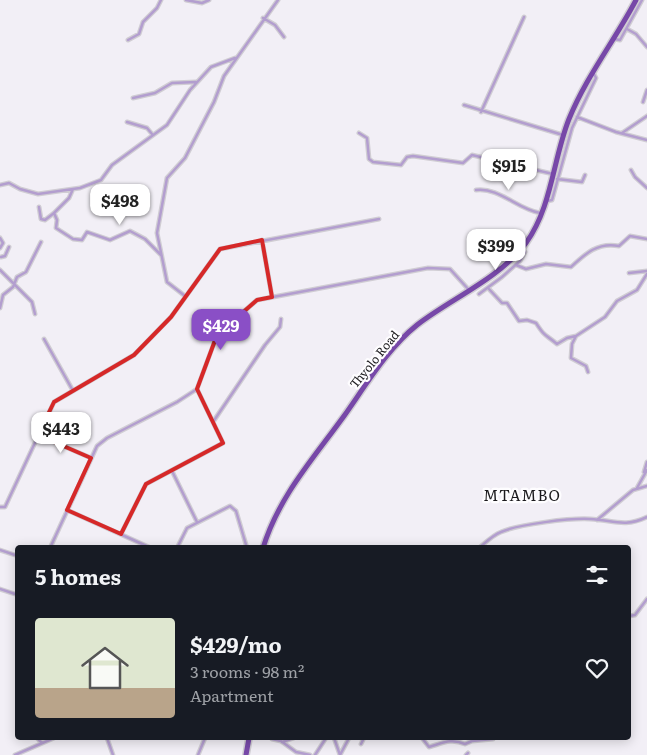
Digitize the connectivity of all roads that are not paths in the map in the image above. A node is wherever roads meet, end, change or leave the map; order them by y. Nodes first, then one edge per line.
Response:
1 (161, 0) edge
2 (186, 0) edge
3 (209, 0) edge
4 (278, 0) edge
5 (636, 0) edge
6 (642, 0) edge
7 (524, 17) dead end
8 (263, 18) junction
9 (627, 29) junction
10 (284, 37) dead end
11 (614, 39) junction
12 (128, 40) dead end
13 (647, 47) edge
14 (237, 58) junction
15 (594, 72) junction
16 (196, 82) junction
17 (647, 90) edge
18 (133, 98) dead end
19 (643, 102) dead end
20 (464, 105) dead end
21 (482, 112) junction
22 (647, 116) edge
23 (577, 117) junction
24 (127, 122) dead end
25 (359, 133) dead end
26 (622, 133) junction
27 (152, 134) junction
28 (563, 135) junction
29 (647, 140) edge
30 (631, 170) dead end
31 (553, 174) junction
32 (585, 175) dead end
33 (557, 179) junction
34 (0, 185) edge
35 (647, 188) edge
36 (73, 189) junction
37 (476, 190) dead end
38 (547, 201) junction
39 (39, 207) dead end
40 (54, 213) junction
41 (542, 213) junction
42 (379, 219) dead end
43 (0, 238) edge
44 (647, 239) edge
45 (262, 240) junction
46 (41, 242) dead end
47 (9, 247) dead end
48 (522, 247) junction
49 (0, 248) edge
50 (161, 255) junction
51 (0, 257) edge
52 (516, 264) junction
53 (0, 270) edge
54 (629, 273) dead end
55 (647, 273) edge
56 (14, 283) junction
57 (488, 288) junction
58 (468, 290) junction
59 (479, 294) dead end
60 (185, 296) junction
61 (272, 296) junction
62 (0, 308) edge
63 (35, 314) dead end
64 (281, 319) dead end
65 (576, 336) junction
66 (44, 339) dead end
67 (588, 372) dead end
68 (197, 388) junction
69 (72, 389) junction
70 (213, 422) junction
71 (38, 435) junction
72 (91, 458) junction
73 (647, 462) edge
74 (647, 470) edge
75 (172, 471) junction
76 (644, 474) junction
77 (647, 486) edge
78 (636, 489) junction
79 (641, 489) junction
80 (647, 491) edge
81 (0, 507) edge
82 (67, 510) junction
83 (647, 518) edge
84 (597, 520) junction
85 (197, 522) junction
86 (121, 534) junction
87 (51, 545) edge
88 (144, 545) edge
89 (178, 545) edge
90 (246, 545) edge
91 (264, 545) edge
92 (483, 545) edge
93 (0, 550) edge
94 (15, 555) edge
95 (0, 589) edge
96 (15, 594) edge
97 (647, 598) edge
98 (631, 616) edge
99 (39, 740) edge
100 (49, 740) edge
101 (108, 740) edge
102 (203, 740) edge
103 (249, 740) edge
104 (275, 740) edge
105 (288, 740) edge
106 (325, 740) edge
107 (335, 740) edge
108 (348, 740) edge
109 (363, 740) edge
110 (424, 740) edge
111 (455, 740) edge
112 (455, 740) edge
113 (487, 740) edge
114 (282, 742) junction
115 (42, 743) junction
116 (360, 744) dead end
117 (16, 755) edge
118 (112, 755) edge
119 (198, 755) edge
120 (246, 755) edge
121 (310, 755) edge
122 (315, 755) edge
123 (340, 755) edge

1 - 12 street
2 - 3 street
4 - 8 street
5 - 11 highway, Thyolo Road
6 - 9 street
7 - 21 street
8 - 10 street
8 - 14 street
9 - 11 street
9 - 13 street
11 - 15 highway, Thyolo Road
14 - 16 street
14 - 50 street
15 - 23 street
15 - 28 highway, Thyolo Road
16 - 18 street
16 - 27 street
17 - 19 street
20 - 21 street
21 - 28 street
22 - 26 street
23 - 26 street
23 - 33 street
24 - 27 street
25 - 31 street
26 - 29 street
27 - 36 street
28 - 31 highway, Thyolo Road
30 - 35 street
31 - 38 highway, Thyolo Road
32 - 33 street
33 - 38 street
34 - 36 street
36 - 40 street
37 - 41 street
38 - 41 highway, Thyolo Road
39 - 40 street
40 - 50 street
41 - 48 highway, Thyolo Road
42 - 45 street
43 - 49 street
44 - 52 street
45 - 60 street
45 - 61 street
46 - 56 street
47 - 51 street
48 - 52 street
48 - 58 highway, Thyolo Road
50 - 60 street
52 - 57 street
53 - 56 street
54 - 55 street
55 - 65 street
56 - 62 street
56 - 63 street
57 - 59 street
57 - 65 street
58 - 61 street
58 - 91 highway, Thyolo Road
60 - 69 street
61 - 68 street
64 - 70 street
65 - 67 street
66 - 69 street
68 - 70 street
68 - 72 street
69 - 71 street
70 - 75 street
71 - 72 street
71 - 81 street
72 - 82 street
73 - 76 street
74 - 76 street
75 - 85 street
75 - 86 street
76 - 78 street
77 - 79 street
78 - 79 street
78 - 84 street
79 - 80 street
82 - 86 street
82 - 87 street
83 - 84 street
84 - 92 street
85 - 89 street
85 - 90 street
86 - 88 street
93 - 94 street
95 - 96 street
97 - 98 street
99 - 115 street
100 - 115 street
101 - 118 street
102 - 119 street
103 - 120 highway
104 - 114 street
105 - 114 street
106 - 122 street
107 - 123 street
108 - 123 street
109 - 116 street
110 - 111 street
112 - 113 street
114 - 121 street
115 - 117 street

